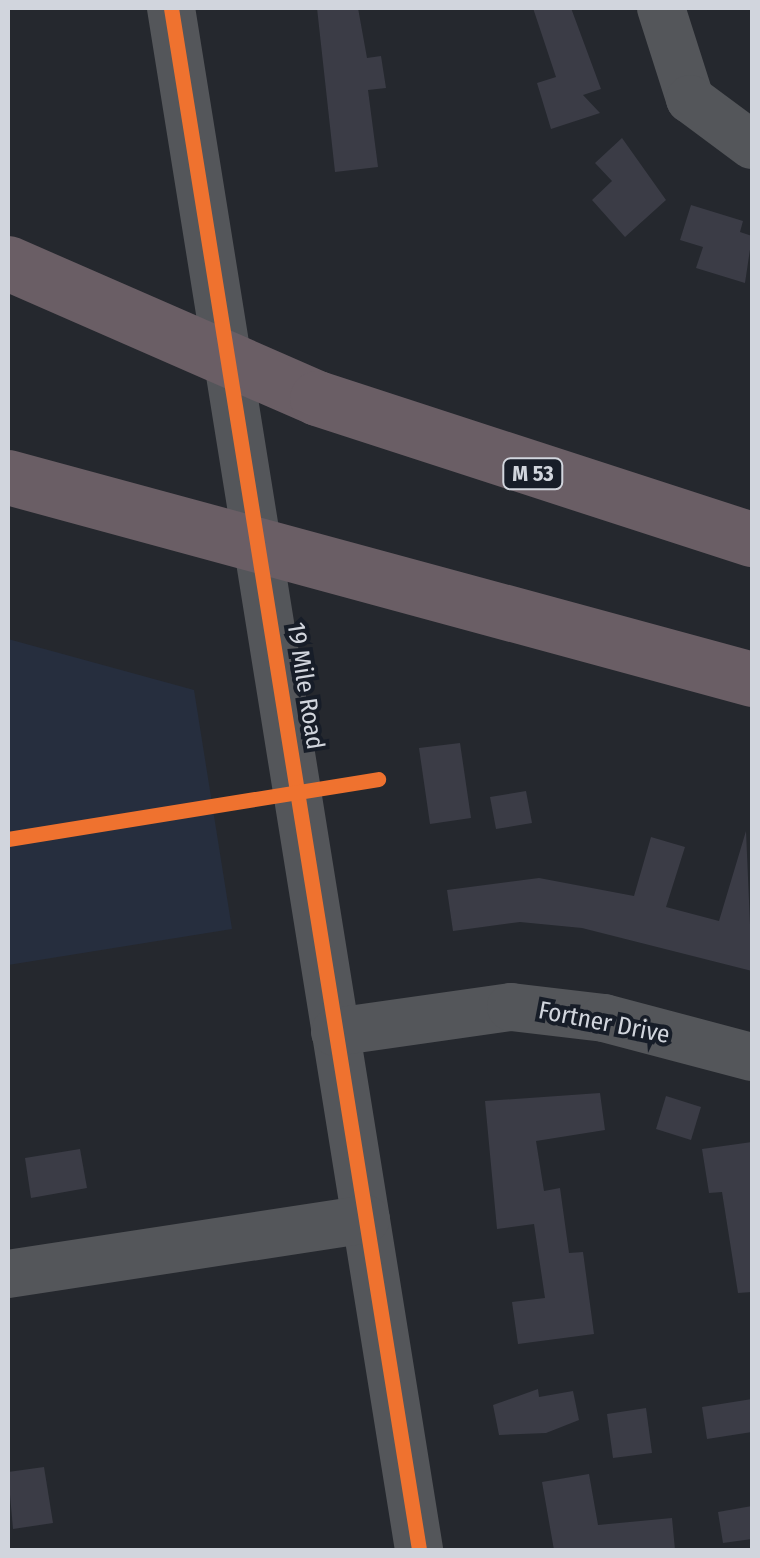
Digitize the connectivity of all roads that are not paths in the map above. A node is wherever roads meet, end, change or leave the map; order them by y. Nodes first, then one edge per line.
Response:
1 (171, 8) edge
2 (661, 8) edge
3 (752, 146) edge
4 (8, 263) edge
5 (8, 477) edge
6 (752, 539) edge
7 (752, 679) edge
8 (335, 1032) junction
9 (752, 1057) edge
10 (366, 1219) junction
11 (8, 1274) edge
12 (419, 1550) edge

1 - 8 street, 19 Mile Road
2 - 3 street
4 - 6 highway, M 53
5 - 7 highway
8 - 9 street, Fortner Drive
8 - 10 street, 19 Mile Road
10 - 11 street
10 - 12 street, 19 Mile Road

